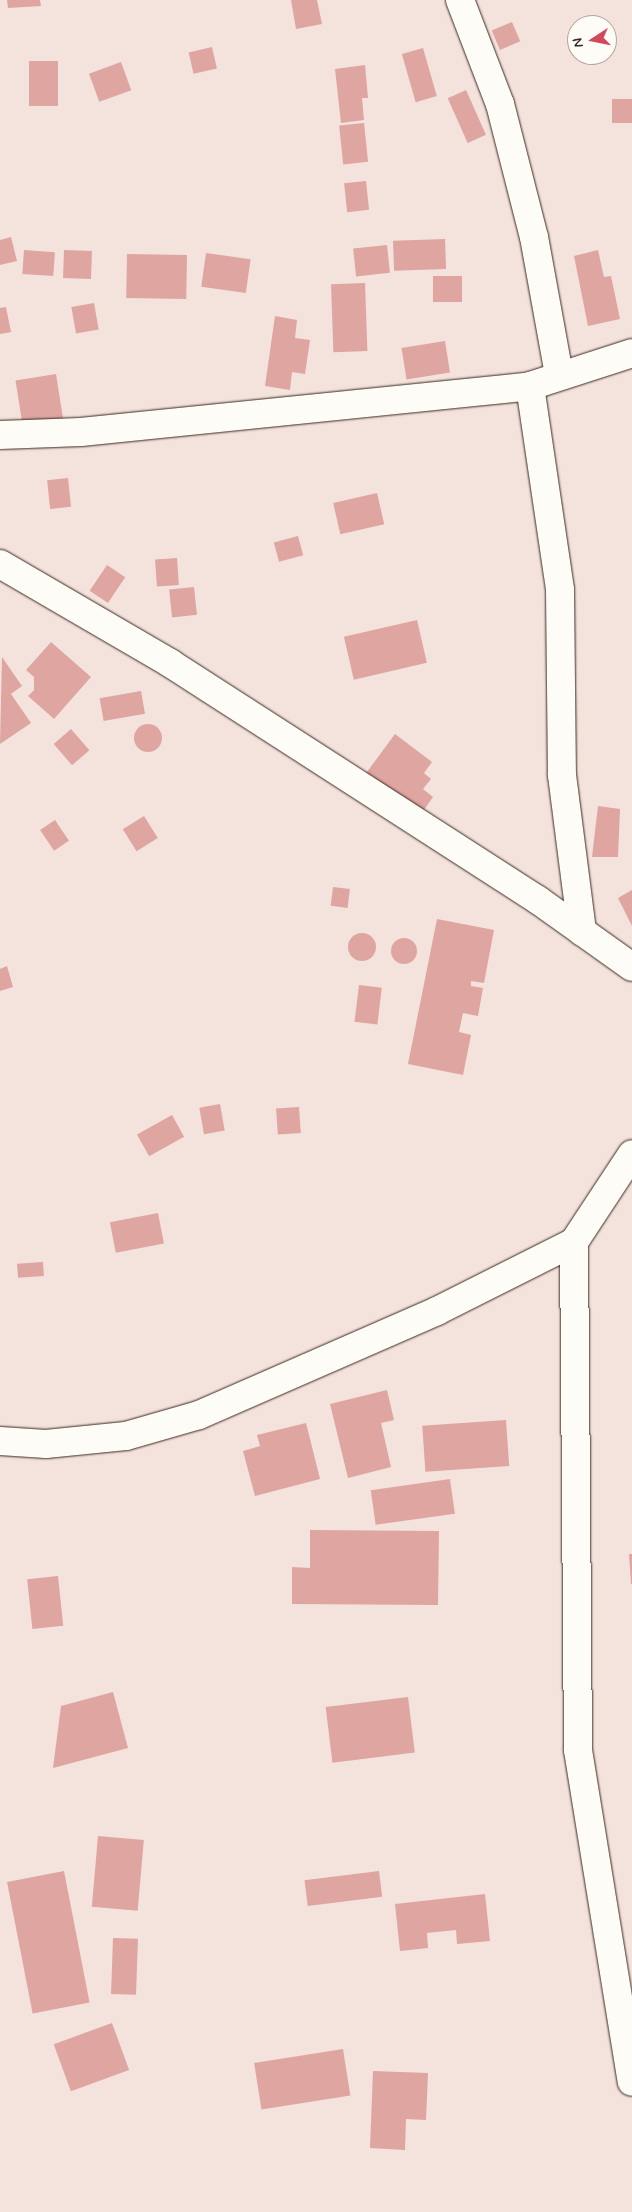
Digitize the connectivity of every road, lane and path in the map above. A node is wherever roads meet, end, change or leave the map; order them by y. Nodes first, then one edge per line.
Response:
1 (460, 0) edge
2 (632, 352) edge
3 (559, 375) junction
4 (530, 386) junction
5 (0, 435) edge
6 (0, 564) edge
7 (582, 932) junction
8 (632, 967) edge
9 (632, 1154) edge
10 (574, 1242) junction
11 (0, 1440) edge
12 (632, 2082) edge

1 - 3 street
2 - 3 street
3 - 4 street
4 - 5 street
4 - 7 street
6 - 7 street
7 - 8 street
9 - 10 street
10 - 11 street
10 - 12 street

